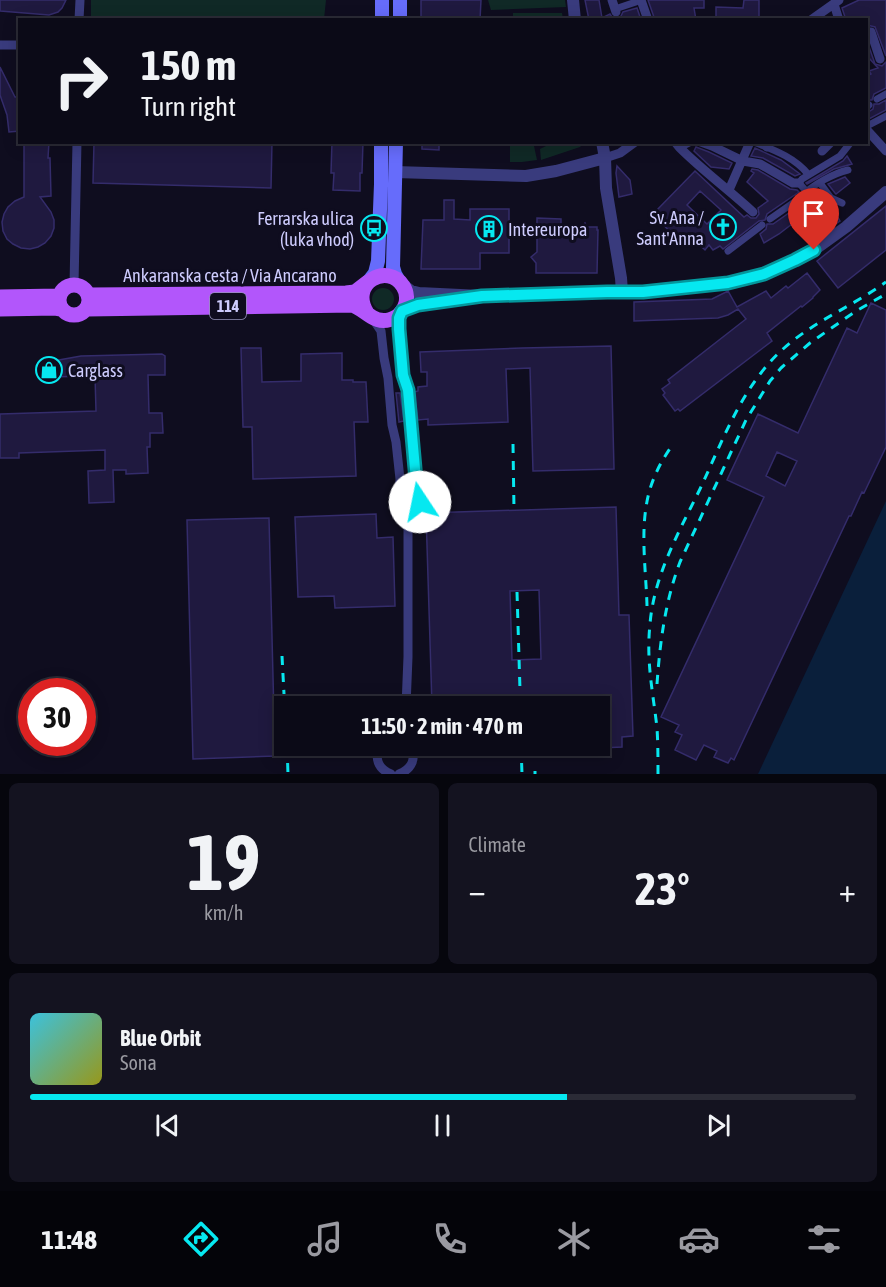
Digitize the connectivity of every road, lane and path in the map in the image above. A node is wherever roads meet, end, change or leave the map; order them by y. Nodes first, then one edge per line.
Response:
1 (80, 0) edge
2 (382, 0) edge
3 (400, 0) edge
4 (573, 0) edge
5 (638, 1) edge
6 (836, 2) edge
7 (615, 10) edge
8 (79, 18) edge
9 (382, 18) edge
10 (400, 18) edge
11 (575, 18) edge
12 (647, 18) edge
13 (814, 18) edge
14 (839, 18) edge
15 (868, 32) edge
16 (0, 45) edge
17 (18, 45) edge
18 (880, 59) dead end
19 (886, 94) edge
20 (877, 99) dead end
21 (886, 116) edge
22 (868, 127) edge
23 (868, 129) edge
24 (77, 144) edge
25 (381, 144) edge
26 (396, 144) edge
27 (602, 144) edge
28 (632, 144) edge
29 (706, 144) edge
30 (751, 144) edge
31 (829, 144) edge
32 (849, 144) edge
33 (677, 145) edge
34 (767, 145) edge
35 (884, 147) edge
36 (822, 151) dead end
37 (605, 158) junction
38 (742, 161) junction
39 (848, 170) dead end
40 (395, 172) junction
41 (808, 174) junction
42 (799, 183) junction
43 (820, 183) junction
44 (729, 190) junction
45 (806, 191) junction
46 (886, 192) edge
47 (842, 202) dead end
48 (753, 212) dead end
49 (770, 219) dead end
50 (762, 225) dead end
51 (728, 250) dead end
52 (368, 282) junction
53 (401, 284) junction
54 (74, 285) junction
55 (622, 292) junction
56 (482, 296) junction
57 (0, 297) edge
58 (88, 302) junction
59 (60, 303) junction
60 (0, 309) edge
61 (402, 311) junction
62 (367, 313) junction
63 (418, 492) junction
64 (400, 501) junction
65 (419, 505) junction
66 (408, 527) junction
67 (406, 696) edge
68 (377, 756) edge
69 (414, 756) edge
70 (387, 773) edge
71 (404, 773) edge

1 - 8 street
2 - 9 main road
3 - 10 main road
4 - 11 street
5 - 7 street
5 - 12 street
6 - 13 street
6 - 14 street
15 - 18 street
16 - 17 street
19 - 20 street
21 - 22 street
23 - 35 street
24 - 54 street
25 - 52 main road
26 - 40 main road
27 - 37 street
28 - 37 street
29 - 38 street
30 - 38 street
31 - 36 street
32 - 41 street
33 - 44 street
34 - 41 street
37 - 40 street
37 - 55 street
38 - 42 street
38 - 44 street
39 - 43 street
40 - 53 main road
41 - 42 street
42 - 45 street
43 - 45 street
43 - 47 street
44 - 48 street
45 - 49 street
46 - 55 street
50 - 51 street
52 - 53 main road, 114
52 - 58 main road, Ankaranska cesta / Via Ancarano / 114
52 - 62 main road
53 - 56 street
53 - 61 main road
54 - 58 main road
54 - 59 main road
55 - 56 street
56 - 61 street
57 - 59 main road, 114
58 - 59 main road, 114
58 - 62 main road, Ankaranska cesta / Via Ancarano / 114
59 - 60 main road, 114
61 - 62 main road, 114
61 - 63 street
62 - 64 street
63 - 64 street
63 - 65 street
64 - 65 street
64 - 66 street
65 - 66 street
66 - 67 street
68 - 70 street
69 - 71 street

